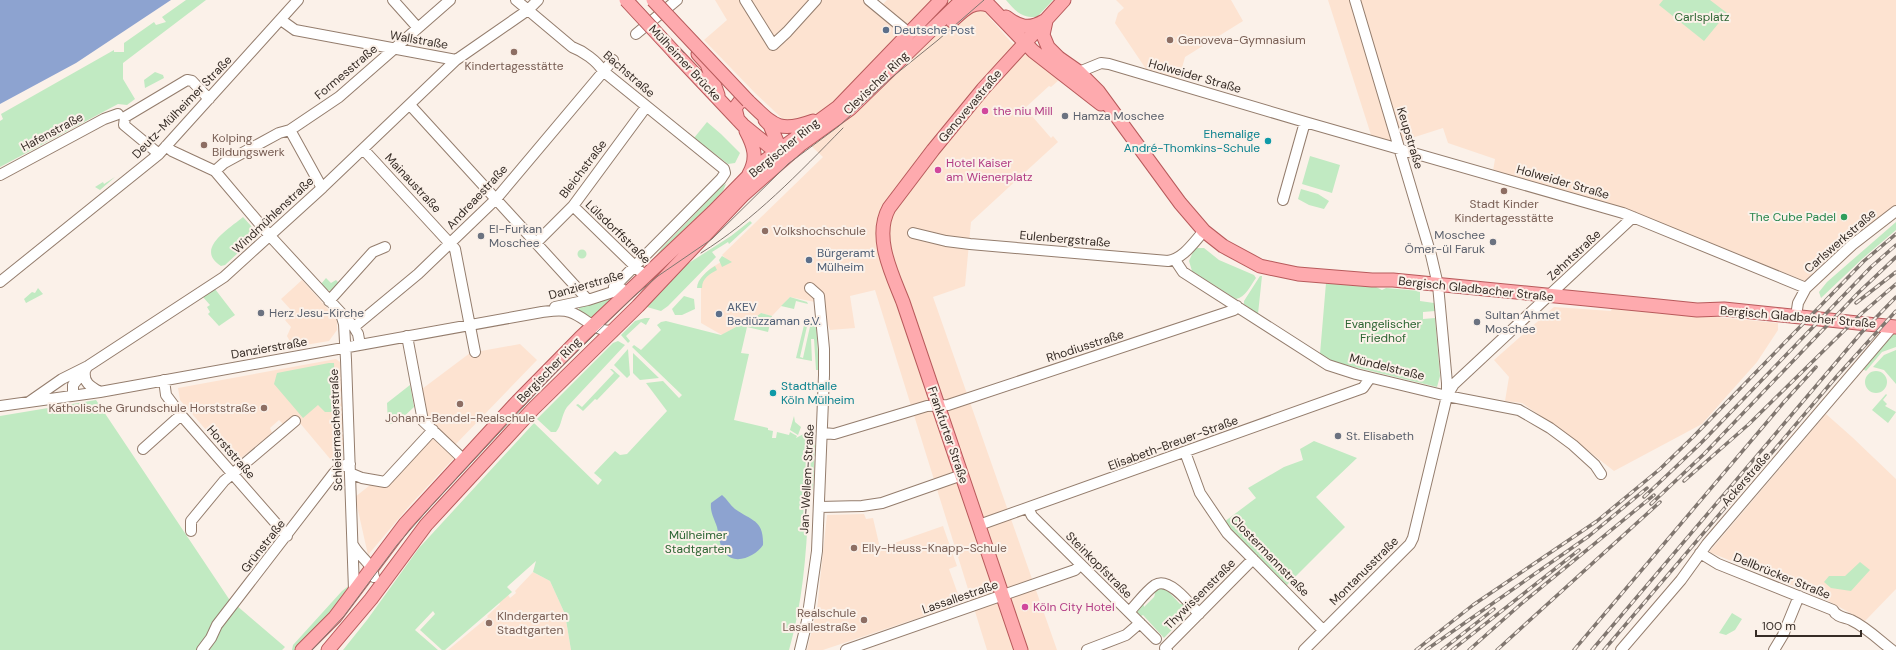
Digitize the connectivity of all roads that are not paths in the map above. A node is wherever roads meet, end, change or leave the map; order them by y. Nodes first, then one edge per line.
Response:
1 (298, 0) edge
2 (393, 0) edge
3 (450, 0) edge
4 (516, 0) edge
5 (538, 0) edge
6 (626, 0) edge
7 (646, 0) edge
8 (653, 0) edge
9 (677, 0) edge
10 (745, 0) edge
11 (816, 0) edge
12 (869, 0) edge
13 (942, 0) edge
14 (962, 0) edge
15 (1064, 0) edge
16 (1355, 0) edge
17 (989, 6) edge
18 (528, 10) junction
19 (281, 20) junction
20 (1046, 21) junction
21 (418, 28) junction
22 (909, 33) junction
23 (636, 34) dead end
24 (1025, 44) junction
25 (395, 49) junction
26 (1059, 58) junction
27 (456, 60) junction
28 (613, 60) dead end
29 (603, 71) junction
30 (1079, 72) junction
31 (886, 73) junction
32 (209, 99) junction
33 (720, 100) junction
34 (748, 100) junction
35 (410, 105) junction
36 (646, 107) junction
37 (122, 115) junction
38 (824, 116) junction
39 (1121, 120) junction
40 (1305, 122) junction
41 (741, 123) junction
42 (290, 130) junction
43 (166, 146) junction
44 (363, 149) junction
45 (1400, 149) junction
46 (780, 153) junction
47 (159, 154) junction
48 (215, 171) junction
49 (0, 174) edge
50 (748, 177) junction
51 (322, 188) junction
52 (496, 199) junction
53 (1283, 200) dead end
54 (573, 206) junction
55 (1896, 211) edge
56 (1633, 217) junction
57 (884, 220) joint
58 (1204, 231) junction
59 (913, 233) dead end
60 (270, 236) junction
61 (451, 243) junction
62 (536, 243) junction
63 (385, 247) dead end
64 (1175, 260) junction
65 (634, 266) junction
66 (641, 280) junction
67 (0, 282) edge
68 (1438, 285) junction
69 (810, 288) dead end
70 (1806, 288) junction
71 (616, 291) junction
72 (1549, 296) junction
73 (588, 300) junction
74 (329, 301) junction
75 (1237, 306) junction
76 (542, 312) junction
77 (341, 314) junction
78 (576, 315) junction
79 (1796, 316) junction
80 (469, 325) junction
81 (593, 326) junction
82 (1895, 326) edge
83 (354, 327) junction
84 (613, 331) junction
85 (407, 336) junction
86 (576, 342) junction
87 (360, 345) junction
88 (345, 348) junction
89 (475, 352) dead end
90 (87, 368) junction
91 (70, 374) junction
92 (565, 377) junction
93 (1370, 378) junction
94 (164, 380) junction
95 (100, 392) junction
96 (69, 396) junction
97 (1447, 396) junction
98 (29, 402) junction
99 (938, 405) junction
100 (0, 406) edge
101 (181, 415) junction
102 (295, 421) dead end
103 (433, 430) junction
104 (822, 433) junction
105 (143, 449) dead end
106 (1185, 452) junction
107 (464, 459) junction
108 (350, 469) junction
109 (233, 473) junction
110 (1601, 474) dead end
111 (962, 475) junction
112 (819, 507) junction
113 (1028, 508) junction
114 (979, 525) junction
115 (191, 531) dead end
116 (286, 536) junction
117 (353, 545) junction
118 (1700, 553) junction
119 (352, 557) junction
120 (1253, 559) junction
121 (1080, 565) junction
122 (374, 575) junction
123 (354, 590) junction
124 (1003, 596) junction
125 (1799, 596) junction
126 (1129, 612) junction
127 (1199, 614) junction
128 (1140, 623) junction
129 (1323, 630) junction
130 (1156, 639) dead end
131 (310, 645) edge
132 (1090, 649) edge
133 (1166, 649) edge
134 (202, 650) edge
135 (302, 650) edge
136 (328, 650) edge
137 (800, 650) edge
138 (846, 650) edge
139 (1021, 650) edge
140 (1304, 650) edge
141 (1621, 650) edge
142 (1774, 650) edge
143 (1892, 650) edge

1 - 19 street, Deutz-Mülheimer Straße
2 - 21 street
3 - 21 street, Formesstraße
4 - 18 street, Bachstraße
5 - 18 street, Wallstraße
6 - 33 main road, Mülheimer Brücke, bridge
7 - 33 main road, Mülheimer Brücke
8 - 34 main road, Mülheimer Brücke, bridge
9 - 23 street
10 - 11 street
12 - 22 street
13 - 22 main road, Clevischer Ring
14 - 31 main road, Clevischer Ring
15 - 20 main road, Genovevastraße
16 - 45 street, Keupstraße
17 - 20 main road
17 - 24 main road, Bergisch Gladbacher Straße
17 - 31 main road
18 - 27 street, Wallstraße
18 - 29 street, Bachstraße
19 - 25 street, Wallstraße
19 - 32 street, Deutz-Mülheimer Straße
20 - 24 main road, Genovevastraße
20 - 26 main road, Bergisch Gladbacher Straße
21 - 25 street, Formesstraße
22 - 38 main road, Clevischer Ring
24 - 26 main road
24 - 39 main road, Bergisch Gladbacher Straße
24 - 57 main road, Genovevastraße
25 - 27 street, Wallstraße
25 - 42 street, Formesstraße
26 - 30 main road, Bergisch Gladbacher Straße
27 - 35 street, Windmühlenstraße
28 - 29 street, Andreaestraße
29 - 36 street, Bachstraße
29 - 52 street, Andreaestraße
30 - 39 main road, Bergisch Gladbacher Straße
30 - 40 street, Holweider Straße
31 - 46 main road, Clevischer Ring
32 - 37 street, Hafenstraße
32 - 43 street, Deutz-Mülheimer Straße
33 - 41 main road, Mülheimer Brücke
34 - 38 main road
34 - 41 main road
34 - 46 main road
35 - 44 street, Windmühlenstraße
35 - 52 street
36 - 54 street, Bleichstraße
36 - 65 street, Bachstraße
37 - 47 street
37 - 49 street, Hafenstraße
38 - 46 main road, Bergischer Ring
39 - 58 main road, Bergisch Gladbacher Straße
40 - 45 street, Holweider Straße
40 - 53 street
41 - 46 main road
41 - 50 main road
42 - 48 street, Formesstraße
42 - 51 street
43 - 47 street, Deutz-Mülheimer Straße
43 - 48 street
44 - 51 street, Windmühlenstraße
44 - 61 street, Mainaustraße
45 - 56 street, Holweider Straße
45 - 68 street, Keupstraße
46 - 50 main road, Bergischer Ring
46 - 84 main road, Bergischer Ring
47 - 67 street, Deutz-Mülheimer Straße
48 - 60 street
50 - 66 main road, Bergischer Ring
51 - 60 street, Windmühlenstraße
52 - 61 street, Andreaestraße
52 - 62 street
54 - 62 street, Bleichstraße
54 - 65 street, Lülsdorffstraße
55 - 70 street, Carlswerkstraße
56 - 70 street, Holweider Straße
56 - 72 street, Zehntstraße
57 - 99 main road, Frankfurter Straße
58 - 64 street
58 - 68 main road, Bergisch Gladbacher Straße
59 - 64 street, Eulenbergstraße
60 - 74 street
60 - 90 street, Windmühlenstraße
61 - 80 street, Mainaustraße
61 - 83 street, Andreaestraße
62 - 73 street
63 - 74 street
64 - 75 street, Mündelstraße
65 - 66 street, Lülsdorffstraße
65 - 71 street
66 - 71 street, Danzierstraße
66 - 81 main road, Bergischer Ring
68 - 72 main road, Bergisch Gladbacher Straße
68 - 97 street, Montanusstraße
69 - 104 street, Jan-Wellem-Straße
70 - 79 street, Carlswerkstraße
71 - 73 street, Danzierstraße
72 - 79 main road, Bergisch Gladbacher Straße
72 - 97 street, Zehntstraße
73 - 76 street, Danzierstraße
74 - 77 street
75 - 93 street, Mündelstraße
75 - 99 street, Rhodiusstraße
76 - 78 street, Danzierstraße
76 - 80 street, Danzierstraße
77 - 83 street
77 - 88 street, Schleiermacherstraße
78 - 81 street, Danzierstraße
78 - 86 street
79 - 82 main road, Bergisch Gladbacher Straße
80 - 85 street, Danzierstraße
80 - 89 street, Mainaustraße
81 - 84 street, Danzierstraße
81 - 86 main road, Bergischer Ring
82 - 118 street, Ackerstraße
83 - 87 street
84 - 92 main road, Bergischer Ring
85 - 87 street, Danzierstraße
85 - 103 street
86 - 92 main road
86 - 107 main road, Bergischer Ring
87 - 88 street, Danzierstraße
88 - 94 street, Danzierstraße
88 - 108 street, Schleiermacherstraße
90 - 91 street, Windmühlenstraße
90 - 95 street
90 - 96 street, Windmühlenstraße
91 - 96 street
91 - 98 street, Windmühlenstraße
92 - 122 main road, Bergischer Ring
93 - 97 street, Mündelstraße
93 - 106 street, Elisabeth-Breuer-Straße
94 - 95 street, Danzierstraße
94 - 101 street, Horststraße
95 - 96 street, Danzierstraße
96 - 98 street, Danzierstraße
97 - 110 street, Mündelstraße
97 - 129 street, Montanusstraße
98 - 100 street, Danzierstraße
99 - 104 street, Rhodiusstraße
99 - 111 main road, Frankfurter Straße
101 - 105 street
101 - 109 street, Horststraße
102 - 109 street
103 - 107 street
103 - 108 street
104 - 112 street, Jan-Wellem-Straße
106 - 113 street, Elisabeth-Breuer-Straße
106 - 120 street, Clostermannstraße
107 - 122 main road, Bergischer Ring
108 - 116 street, Grünstraße
108 - 117 street, Schleiermacherstraße
109 - 115 street
109 - 116 street, Horststraße
111 - 112 street
111 - 114 main road, Frankfurter Straße
112 - 137 street, Jan-Wellem-Straße
113 - 114 street, Elisabeth-Breuer-Straße
113 - 121 street, Steinkopfstraße
114 - 124 main road, Frankfurter Straße
116 - 134 street, Grünstraße
117 - 119 street, Schleiermacherstraße
117 - 122 street
118 - 125 street, Dellbrücker Straße
118 - 141 street, Ackerstraße
119 - 122 street
119 - 123 street, Schleiermacherstraße
120 - 127 street, Thywissenstraße
120 - 129 street, Clostermannstraße
121 - 124 street, Lassallestraße
121 - 126 street, Steinkopfstraße
122 - 123 main road, Bergischer Ring
122 - 136 main road, Bergischer Ring
123 - 131 main road, Bergischer Ring
124 - 138 street, Lassallestraße
124 - 139 main road, Frankfurter Straße
125 - 142 street
125 - 143 street, Dellbrücker Straße
126 - 127 street
126 - 128 street, Steinkopfstraße
127 - 133 street, Thywissenstraße
128 - 130 street, Steinkopfstraße
128 - 132 street
129 - 140 street, Montanusstraße
131 - 135 main road, Bergischer Ring

